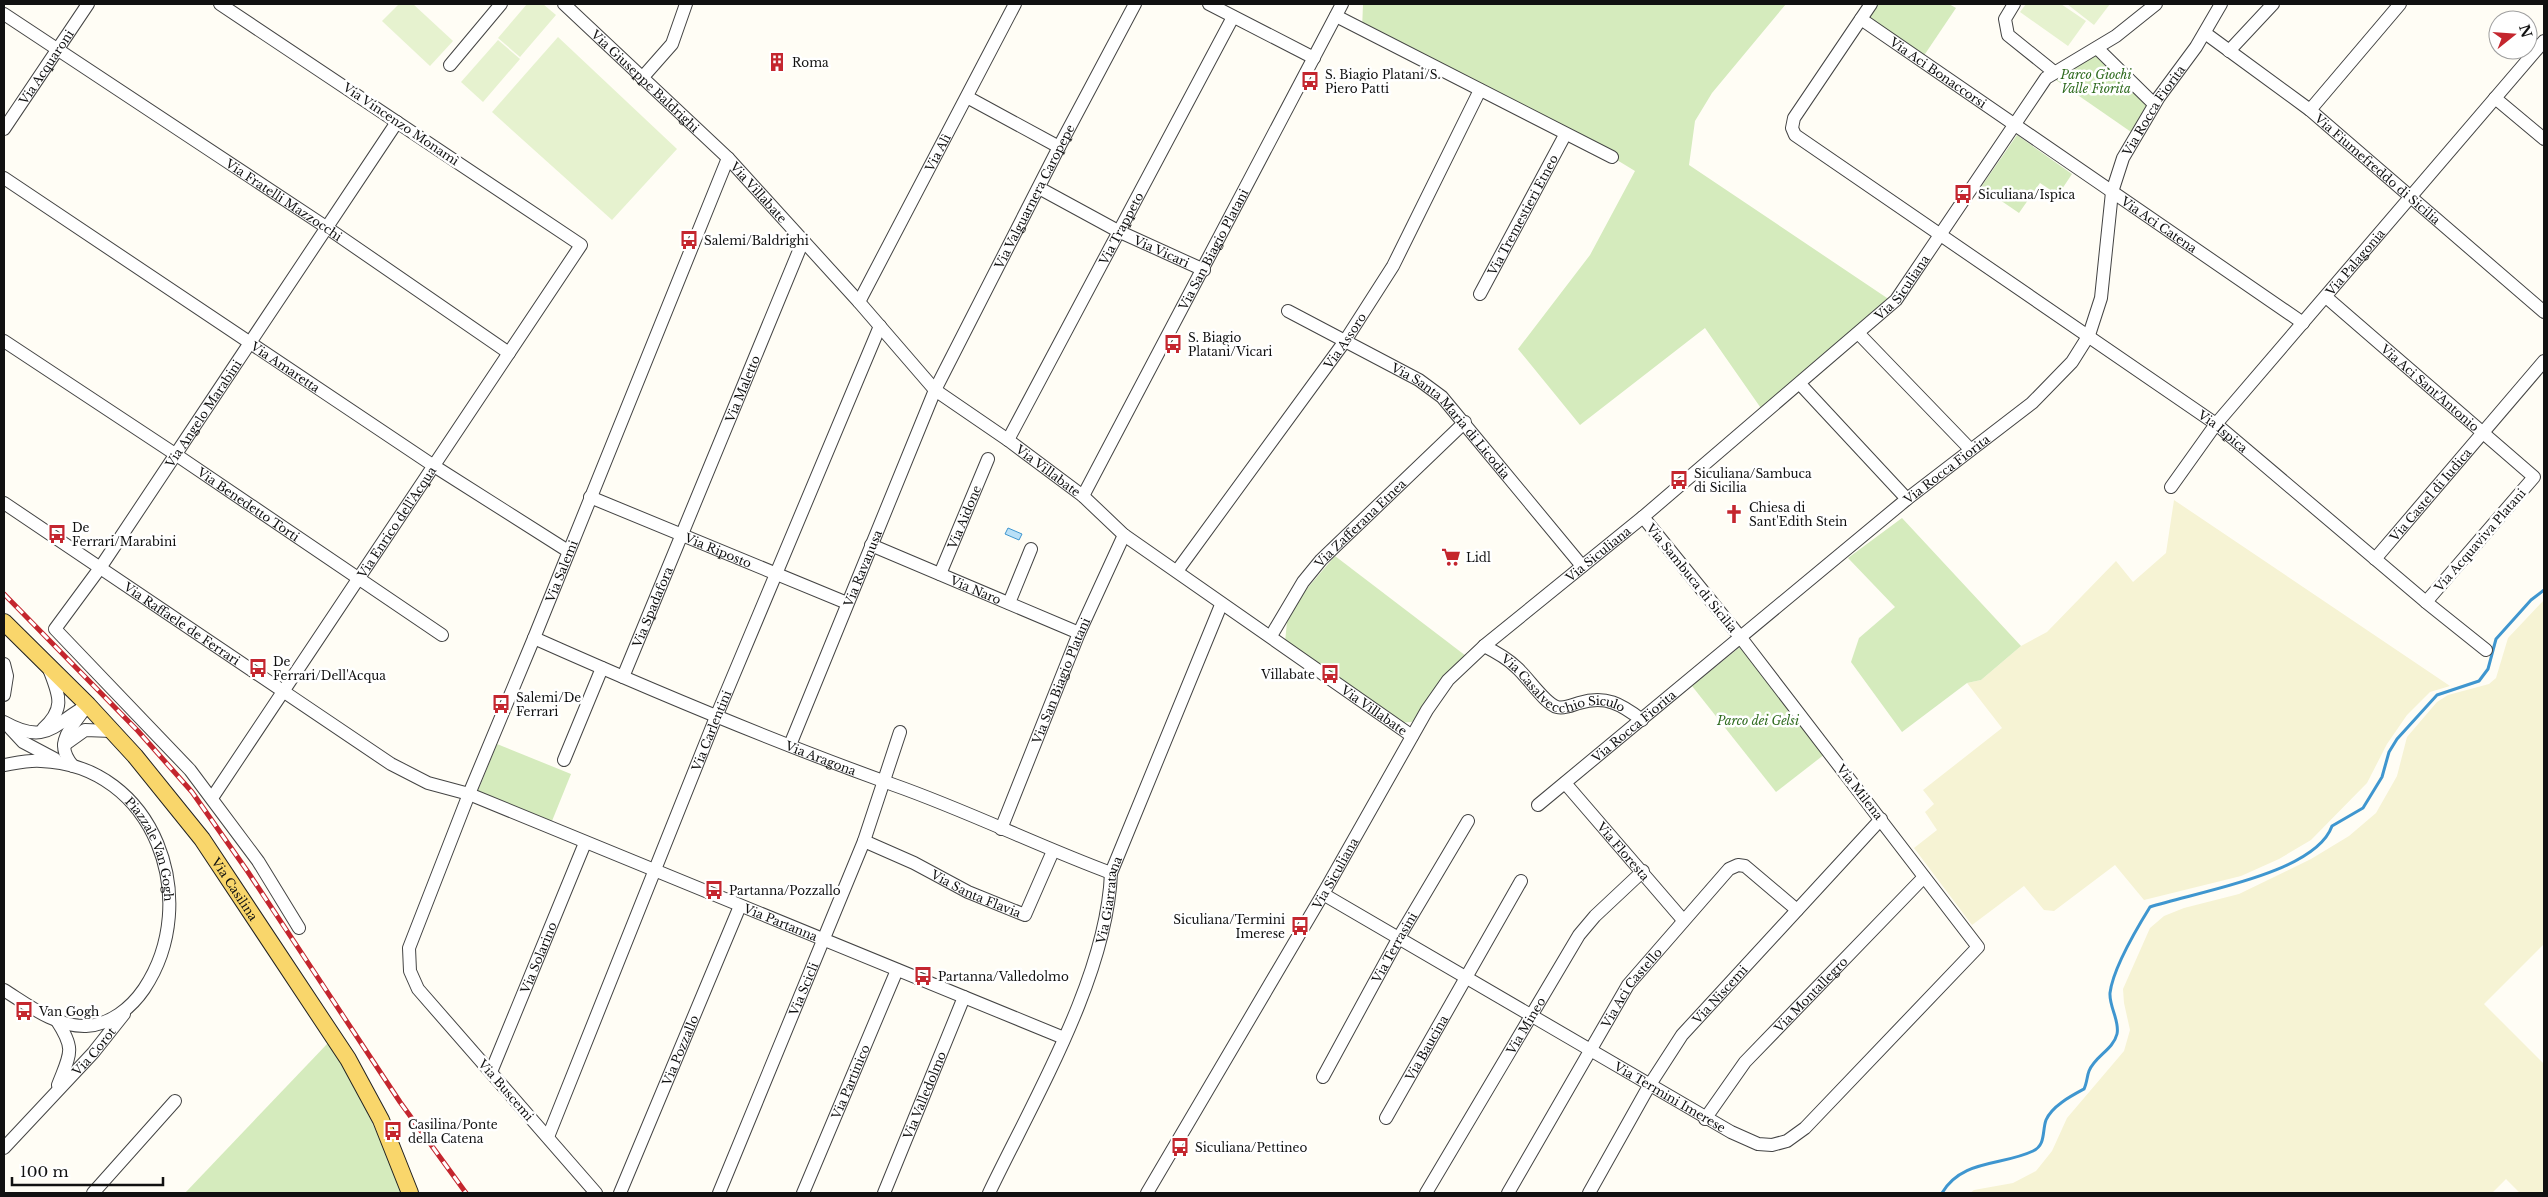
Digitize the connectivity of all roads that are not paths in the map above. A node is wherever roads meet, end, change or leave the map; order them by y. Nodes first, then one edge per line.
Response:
1 (88, 4) edge
2 (220, 4) edge
3 (501, 4) edge
4 (564, 4) edge
5 (686, 4) edge
6 (1015, 4) edge
7 (1135, 4) edge
8 (1208, 4) edge
9 (1342, 4) edge
10 (1871, 4) edge
11 (2014, 4) edge
12 (2156, 4) edge
13 (2221, 4) edge
14 (2272, 4) edge
15 (2400, 4) edge
16 (4, 14) edge
17 (1336, 16) junction
18 (1233, 17) junction
19 (1861, 19) junction
20 (2205, 33) junction
21 (2544, 42) edge
22 (2096, 48) junction
23 (58, 50) junction
24 (2229, 51) junction
25 (1314, 58) junction
26 (450, 65) dead end
27 (2054, 72) junction
28 (642, 78) junction
29 (1480, 90) junction
30 (966, 97) junction
31 (2495, 98) junction
32 (2154, 104) junction
33 (2310, 110) junction
34 (397, 122) junction
35 (2016, 124) junction
36 (4, 129) edge
37 (1565, 135) junction
38 (2544, 139) edge
39 (1059, 147) junction
40 (1612, 157) dead end
41 (728, 158) junction
42 (4, 178) edge
43 (1039, 188) junction
44 (2112, 192) junction
45 (2412, 198) junction
46 (326, 227) junction
47 (1118, 231) junction
48 (1942, 235) junction
49 (804, 241) junction
50 (581, 245) joint
51 (1204, 270) junction
52 (1480, 294) dead end
53 (2326, 297) junction
54 (859, 302) junction
55 (1288, 311) dead end
56 (2544, 312) edge
57 (2303, 323) junction
58 (880, 326) junction
59 (1859, 334) junction
60 (2089, 335) junction
61 (1345, 340) junction
62 (4, 341) edge
63 (252, 342) junction
64 (509, 352) junction
65 (2544, 361) edge
66 (1800, 384) junction
67 (935, 390) junction
68 (1465, 422) junction
69 (2216, 424) junction
70 (2483, 435) junction
71 (1008, 440) junction
72 (1970, 449) junction
73 (175, 454) junction
74 (988, 459) dead end
75 (434, 466) junction
76 (2534, 477) joint
77 (2171, 487) dead end
78 (1083, 496) junction
79 (590, 497) junction
80 (1907, 499) junction
81 (4, 504) edge
82 (1644, 517) junction
83 (1124, 534) junction
84 (682, 536) junction
85 (871, 545) junction
86 (1031, 549) dead end
87 (568, 551) junction
88 (2375, 559) junction
89 (1582, 566) junction
90 (100, 568) junction
91 (1178, 571) junction
92 (940, 574) junction
93 (777, 575) junction
94 (360, 578) junction
95 (2426, 602) junction
96 (1009, 603) junction
97 (847, 604) junction
98 (1221, 605) junction
99 (4, 622) edge
100 (1079, 633) junction
101 (442, 635) dead end
102 (1271, 636) junction
103 (534, 638) junction
104 (1741, 638) junction
105 (1484, 646) junction
106 (2486, 650) dead end
107 (4, 664) edge
108 (47, 664) junction
109 (602, 668) junction
110 (623, 678) junction
111 (284, 691) junction
112 (4, 695) edge
113 (88, 705) junction
114 (716, 717) junction
115 (1642, 720) junction
116 (4, 722) edge
117 (112, 731) junction
118 (39, 732) junction
119 (900, 732) dead end
120 (1412, 736) junction
121 (64, 745) junction
122 (790, 745) junction
123 (564, 760) dead end
124 (4, 764) edge
125 (73, 766) junction
126 (884, 782) junction
127 (1565, 783) junction
128 (469, 794) junction
129 (212, 798) junction
130 (1538, 805) dead end
131 (1881, 819) junction
132 (1468, 821) dead end
133 (1001, 829) junction
134 (864, 841) junction
135 (585, 843) junction
136 (1053, 851) junction
137 (1642, 871) junction
138 (654, 872) junction
139 (1111, 873) junction
140 (1924, 877) junction
141 (1521, 881) dead end
142 (1323, 894) junction
143 (740, 906) junction
144 (1797, 910) junction
145 (1683, 920) junction
146 (300, 928) dead end
147 (1398, 939) junction
148 (824, 940) junction
149 (1978, 947) joint
150 (897, 970) junction
151 (1468, 978) junction
152 (416, 986) joint
153 (4, 990) edge
154 (964, 997) junction
155 (129, 1007) junction
156 (1530, 1014) junction
157 (57, 1021) junction
158 (1064, 1038) junction
159 (1590, 1049) junction
160 (491, 1072) junction
161 (1323, 1077) dead end
162 (1649, 1086) junction
163 (55, 1092) junction
164 (175, 1101) dead end
165 (1386, 1118) dead end
166 (1705, 1119) junction
167 (548, 1137) junction
168 (4, 1148) edge
169 (93, 1193) edge
170 (410, 1193) edge
171 (596, 1193) edge
172 (620, 1193) edge
173 (718, 1193) edge
174 (803, 1193) edge
175 (884, 1193) edge
176 (989, 1193) edge
177 (1147, 1193) edge
178 (1426, 1193) edge
179 (1508, 1193) edge
180 (1589, 1193) edge

1 - 23 street, Via Acquaroni
2 - 34 street, Via Vincenzo Monamì
3 - 26 street
4 - 28 street, Via Giuseppe Baldrighi
5 - 28 street
6 - 30 street, Via Alì
7 - 39 street, Via Valguarnera Caropepe
8 - 18 street
9 - 17 street, Via San Biagio Platani
10 - 19 street
11 - 27 street
12 - 22 street, Via Siculiana
13 - 20 street, Via Rocca Fiorita
14 - 24 street
15 - 33 street
16 - 23 street, Via Fratelli Mazzocchi
17 - 25 street, Via San Biagio Platani
17 - 29 street
18 - 25 street
18 - 47 street, Via Trappeto
19 - 35 street, Via Aci Bonaccorsi
19 - 48 street, Via Ispica
20 - 24 street, Via Fiumefreddo di Sicilia
20 - 32 street, Via Rocca Fiorita
21 - 31 street, Via Palagonia
22 - 27 street, Via Siculiana
22 - 32 street
23 - 36 street, Via Acquaroni
23 - 46 street, Via Fratelli Mazzocchi
24 - 33 street, Via Fiumefreddo di Sicilia
25 - 51 street, Via San Biagio Platani
27 - 35 street, Via Siculiana
28 - 41 street, Via Giuseppe Baldrighi
29 - 37 street
29 - 61 street, Via Assoro
30 - 39 street
30 - 54 street, Via Alì
31 - 38 street
31 - 45 street, Via Palagonia
32 - 44 street, Via Rocca Fiorita
33 - 45 street, Via Fiumefreddo di Sicilia
34 - 46 street, Via Angelo Marabini
34 - 50 street, Via Vincenzo Monamì
35 - 44 street, Via Aci Catena
35 - 48 street, Via Siculiana
37 - 40 street
37 - 52 street, Via Tremestieri Etneo
39 - 43 street, Via Valguarnera Caropepe
41 - 49 street, Via Villabate
41 - 79 street, Via Salemi
42 - 63 street, Via Amaretta
43 - 47 street, Via Vicari
43 - 67 street, Via Valguarnera Caropepe
44 - 57 street, Via Aci Catena
44 - 60 street, Via Rocca Fiorita
45 - 53 street, Via Palagonia
45 - 56 street, Via Fiumefreddo di Sicilia
46 - 63 street, Via Angelo Marabini
46 - 64 street, Via Fratelli Mazzocchi
47 - 51 street, Via Vicari
47 - 71 street, Via Trappeto
48 - 59 street, Via Siculiana
48 - 60 street, Via Ispica
49 - 54 street, Via Villabate
49 - 84 street, Via Maletto
50 - 64 street, Via Enrico dell'Acqua
51 - 78 street, Via San Biagio Platani
53 - 57 street, Via Palagonia
53 - 70 street, Via Aci Sant'Antonio
54 - 58 street, Via Villabate
55 - 61 street, Via Santa Maria di Licodia
57 - 69 street, Via Palagonia
58 - 67 street, Via Villabate
58 - 93 street, Via Carlentini
59 - 66 street, Via Siculiana
59 - 72 street
60 - 69 street, Via Ispica
60 - 72 street, Via Rocca Fiorita
61 - 68 street, Via Santa Maria di Licodia
61 - 91 street, Via Assoro
62 - 73 street, Via Benedetto Torti
63 - 73 street, Via Angelo Marabini
63 - 75 street, Via Amaretta
64 - 75 street, Via Enrico dell'Acqua
65 - 70 street, Via Castel di Iudica
66 - 80 street
66 - 82 street, Via Siculiana
67 - 71 street, Via Villabate
67 - 85 street, Via Ravanusa
68 - 89 street, Via Santa Maria di Licodia
68 - 102 street, Via Zafferana Etnea
69 - 77 street, Via Palagonia
69 - 88 street, Via Ispica
70 - 76 street, Via Aci Sant'Antonio
70 - 88 street, Via Castel di Iudica
71 - 78 street, Via Villabate
72 - 80 street, Via Rocca Fiorita
73 - 90 street, Via Angelo Marabini
73 - 94 street, Via Benedetto Torti
74 - 92 street, Via Aidone
75 - 87 street, Via Amaretta
75 - 94 street, Via Enrico dell'Acqua
76 - 95 street, Via Acquaviva Platani
78 - 83 street, Via Villabate
79 - 84 street, Via Riposto
79 - 87 street, Via Salemi
80 - 104 street, Via Rocca Fiorita
81 - 90 street, Via Raffaele de Ferrari
82 - 89 street, Via Siculiana
82 - 104 street, Via Sambuca di Sicilia
83 - 91 street, Via Villabate
83 - 100 street, Via San Biagio Platani
84 - 93 street, Via Riposto
84 - 110 street, Via Spadafora
85 - 92 street, Via Naro
85 - 97 street, Via Ravanusa
86 - 96 street
87 - 103 street, Via Salemi
88 - 95 street, Via Ispica
89 - 105 street, Via Siculiana
90 - 111 street, Via Raffaele de Ferrari
90 - 129 street, Via Angelo Marabini
91 - 98 street, Via Villabate
92 - 96 street, Via Naro
93 - 97 street, Via Riposto
93 - 114 street, Via Carlentini
94 - 101 street, Via Benedetto Torti
94 - 111 street, Via Enrico dell'Acqua
95 - 106 street, Via Ispica
96 - 100 street, Via Naro
97 - 122 street, Via Ravanusa
98 - 102 street, Via Villabate
98 - 139 street, Via Giarratana
99 - 108 main road, Via Casilina
100 - 133 street, Via San Biagio Platani
102 - 120 street, Via Villabate
103 - 109 street, Via Aragona
103 - 128 street, Via Salemi
104 - 115 street, Via Rocca Fiorita
104 - 131 street, Via Milena
105 - 115 street, Via Casalvecchio Siculo
105 - 120 street, Via Siculiana
107 - 112 street
108 - 113 main road, Via Casilina
108 - 118 street
109 - 110 street, Via Aragona
109 - 123 street
110 - 114 street, Via Aragona
111 - 128 street, Via Raffaele de Ferrari
111 - 129 street, Via Enrico dell'Acqua
113 - 117 main road, Via Casilina
113 - 118 street
113 - 121 street
114 - 122 street, Via Aragona
114 - 138 street, Via Carlentini
115 - 127 street, Via Rocca Fiorita
116 - 118 street
116 - 125 street
117 - 121 street
117 - 170 main road, Via Casilina
119 - 126 street, Via Scicli
120 - 142 street, Via Siculiana
121 - 125 street
122 - 126 street, Via Aragona
124 - 125 street, Piazzale Van Gogh
125 - 155 street, Piazzale Van Gogh
126 - 133 street, Via Aragona
126 - 134 street, Via Scicli
127 - 130 street, Via Rocca Fiorita
127 - 137 street, Via Floresta
128 - 135 street, Via Partanna
128 - 152 street, Via Salemi
129 - 146 street
131 - 140 street, Via Milena
131 - 144 street, Via Niscemi
132 - 147 street, Via Terrasini
133 - 136 street, Via Aragona
134 - 136 street, Via Santa Flavia
134 - 148 street, Via Scicli
135 - 138 street, Via Partanna
135 - 160 street, Via Solarino
136 - 139 street, Via Aragona
137 - 145 street, Via Floresta
137 - 156 street, Via Mineo
138 - 143 street, Via Partanna
138 - 167 street, Via Carlentini
139 - 158 street, Via Giarratana
140 - 149 street, Via Milena
140 - 166 street, Via Montallegro
141 - 151 street, Via Baucina
142 - 147 street, Via Termini Imerese
142 - 177 street, Via Siculiana
143 - 148 street, Via Partanna
143 - 172 street, Via Pozzallo
144 - 145 street, Via Aci Castello
144 - 162 street, Via Niscemi
145 - 159 street, Via Aci Castello
147 - 151 street, Via Termini Imerese
147 - 161 street, Via Terrasini
148 - 150 street, Via Partanna
148 - 173 street, Via Scicli
149 - 166 street, Via Termini Imerese
150 - 154 street, Via Partanna
150 - 174 street, Via Partinico
151 - 156 street, Via Termini Imerese
151 - 165 street, Via Baucina
152 - 160 street, Via Buscemi
153 - 157 street, Piazzale Van Gogh
154 - 158 street, Via Partanna
154 - 175 street, Via Valledolmo
155 - 157 street, Piazzale Van Gogh
155 - 163 street, Via Corot
156 - 159 street, Via Termini Imerese
156 - 178 street, Via Mineo
157 - 163 street, Via Corot
158 - 176 street, Via Giarratana
159 - 162 street, Via Termini Imerese
159 - 179 street, Via Aci Castello
160 - 167 street, Via Buscemi
162 - 166 street, Via Termini Imerese
162 - 180 street, Via Niscemi
163 - 168 street, Via Corot
164 - 169 street
167 - 171 street, Via Buscemi

